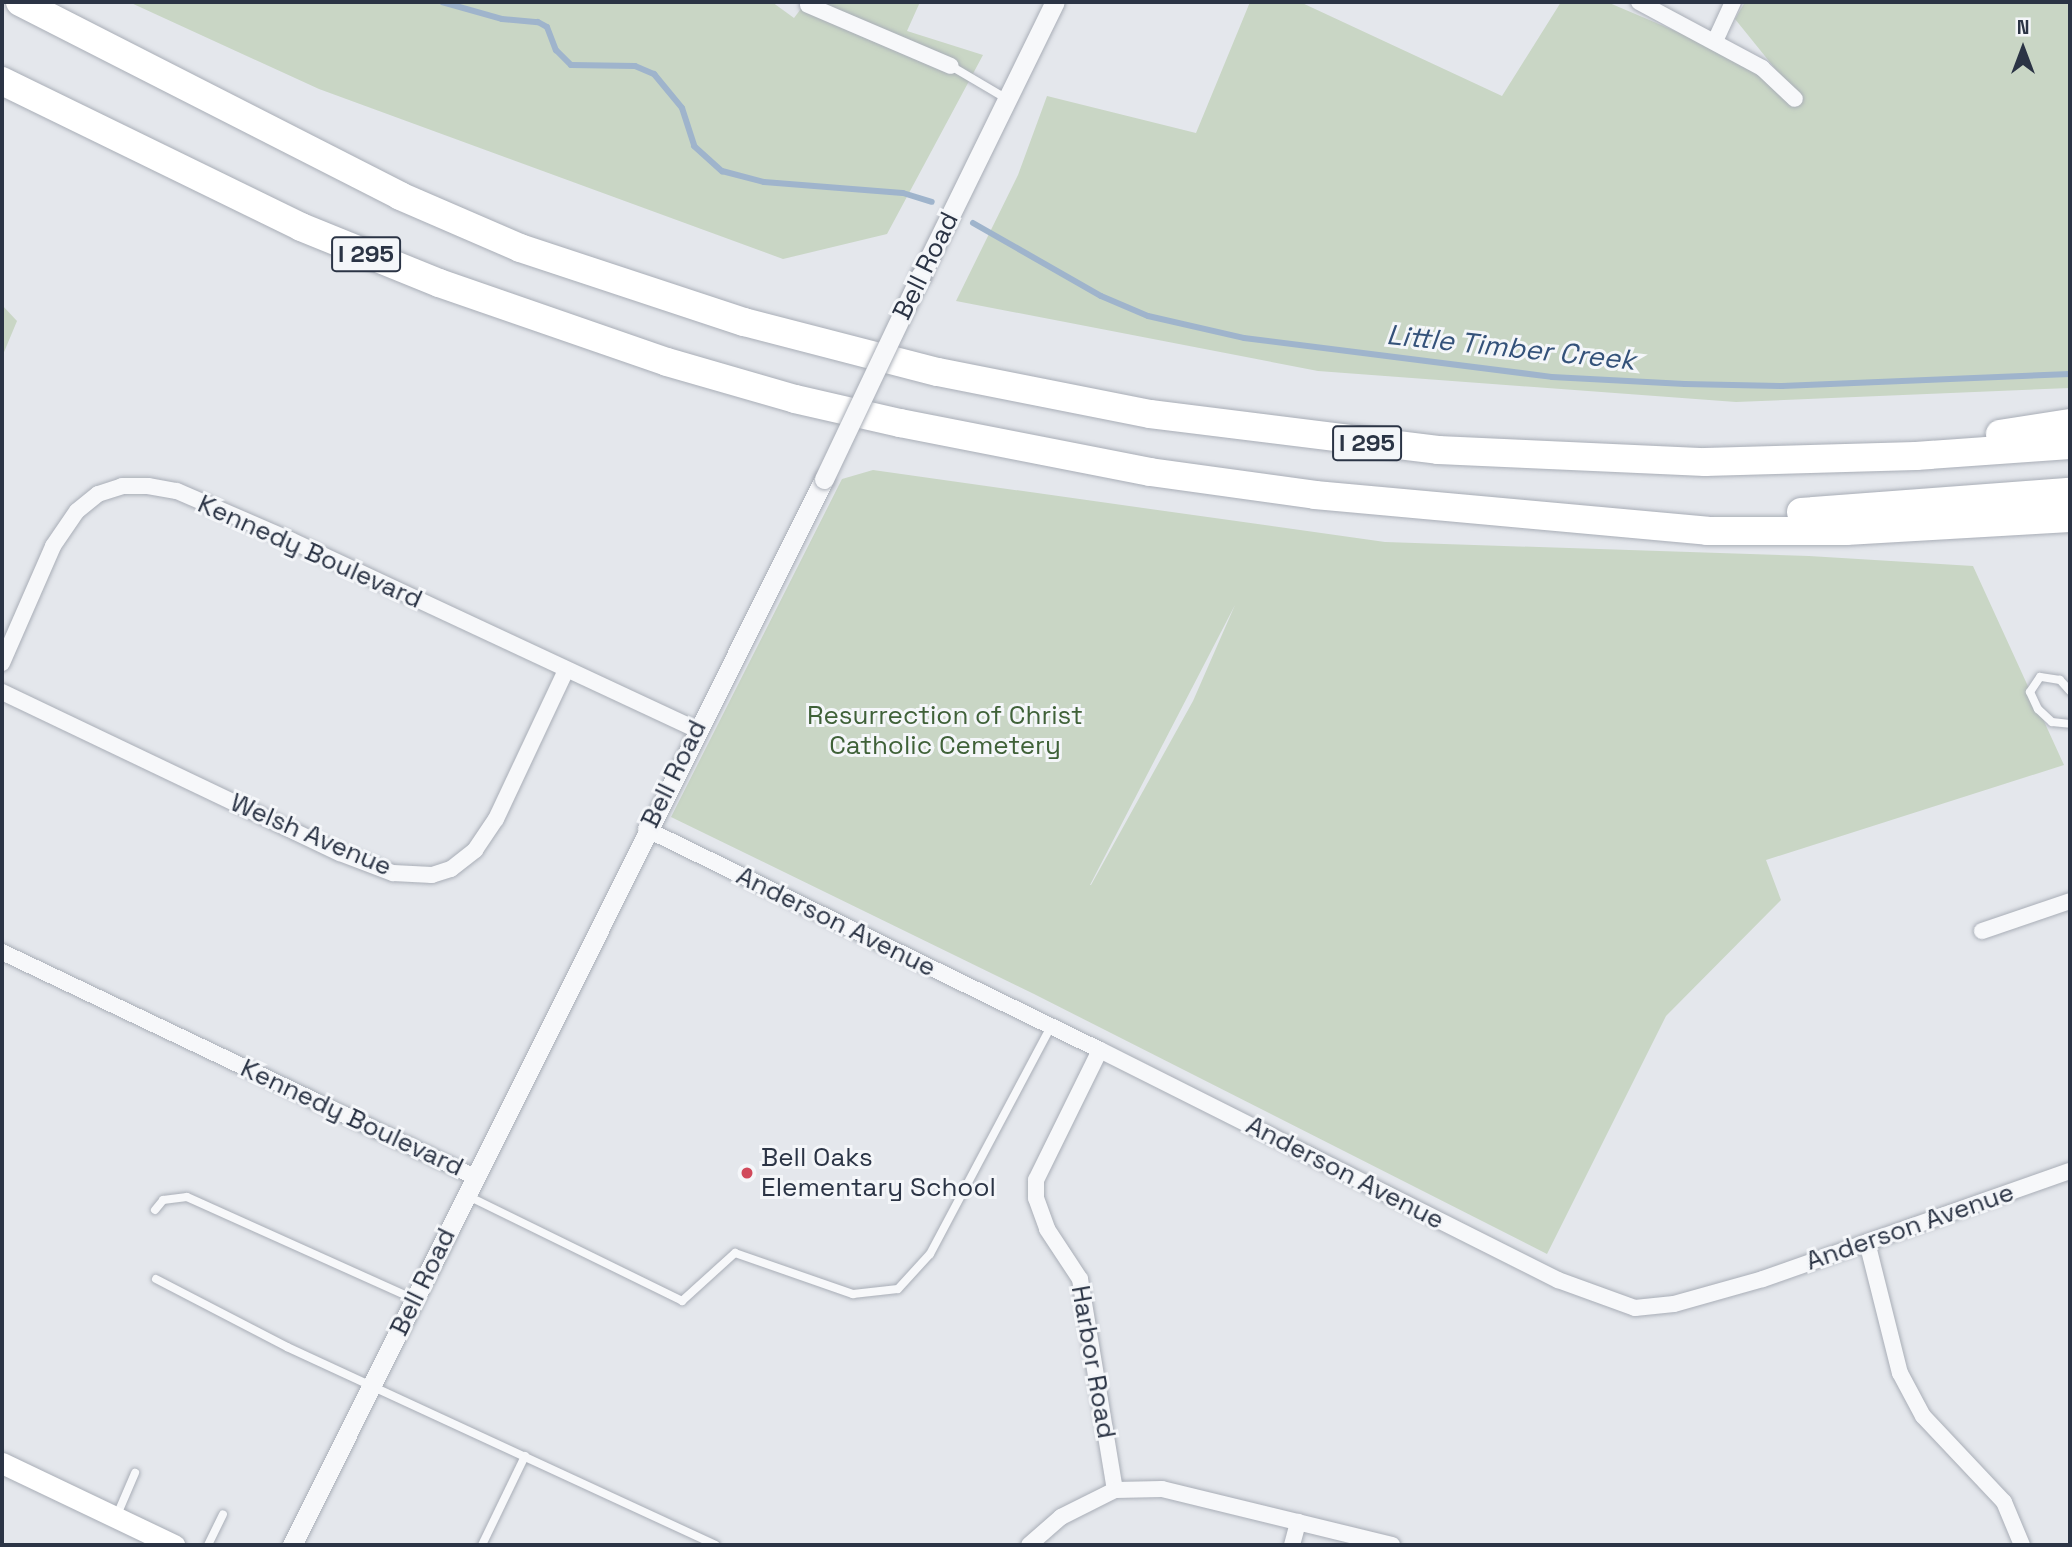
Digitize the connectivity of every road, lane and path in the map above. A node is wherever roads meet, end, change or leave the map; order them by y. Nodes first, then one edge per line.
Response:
1 (20, 2) edge
2 (1055, 2) edge
3 (1639, 2) edge
4 (1733, 2) edge
5 (808, 5) dead end
6 (1716, 39) junction
7 (951, 66) joint
8 (2, 81) edge
9 (1007, 99) junction
10 (1795, 99) dead end
11 (2070, 423) edge
12 (2070, 445) edge
13 (1839, 459) junction
14 (2070, 492) edge
15 (1507, 513) junction
16 (2070, 518) edge
17 (2, 663) edge
18 (566, 670) junction
19 (2070, 691) edge
20 (2, 692) edge
21 (2070, 723) edge
22 (696, 729) junction
23 (646, 829) junction
24 (2070, 901) edge
25 (1982, 931) dead end
26 (2, 953) edge
27 (1051, 1026) junction
28 (1100, 1050) junction
29 (2070, 1171) edge
30 (475, 1177) junction
31 (466, 1195) junction
32 (155, 1210) dead end
33 (1867, 1242) junction
34 (156, 1279) dead end
35 (414, 1299) junction
36 (372, 1384) junction
37 (525, 1456) junction
38 (2, 1463) edge
39 (135, 1472) dead end
40 (1115, 1490) junction
41 (223, 1514) dead end
42 (115, 1518) junction
43 (1298, 1522) junction
44 (174, 1545) edge
45 (208, 1545) edge
46 (292, 1545) edge
47 (482, 1545) edge
48 (716, 1545) edge
49 (1029, 1545) edge
50 (1292, 1545) edge
51 (1392, 1545) edge
52 (2022, 1545) edge

1 - 13 highway, I 295
2 - 9 street, Bell Road
3 - 6 street
4 - 6 street
5 - 7 street
6 - 10 street
7 - 9 lane
8 - 15 highway, I 295
9 - 22 street, Bell Road, bridge
11 - 13 highway
12 - 13 highway, I 295
14 - 15 highway, I 295
15 - 16 highway
17 - 18 street, Kennedy Boulevard
18 - 20 street, Welsh Avenue
18 - 22 street, Kennedy Boulevard
19 - 21 lane
22 - 23 street, Bell Road
23 - 27 street, Anderson Avenue
23 - 30 street, Bell Road
24 - 25 street
26 - 30 street, Kennedy Boulevard
27 - 28 street, Anderson Avenue
27 - 31 lane
28 - 33 street, Anderson Avenue
28 - 40 street, Harbor Road
29 - 33 street, Anderson Avenue
30 - 31 street, Bell Road
31 - 35 street, Bell Road
32 - 35 lane
33 - 52 street
34 - 36 lane
35 - 36 street, Bell Road
36 - 37 lane
36 - 46 street, Bell Road
37 - 47 lane
37 - 48 lane
38 - 42 main road
39 - 42 lane
40 - 43 street
40 - 49 street
41 - 45 lane
42 - 44 main road
43 - 50 street
43 - 51 street

